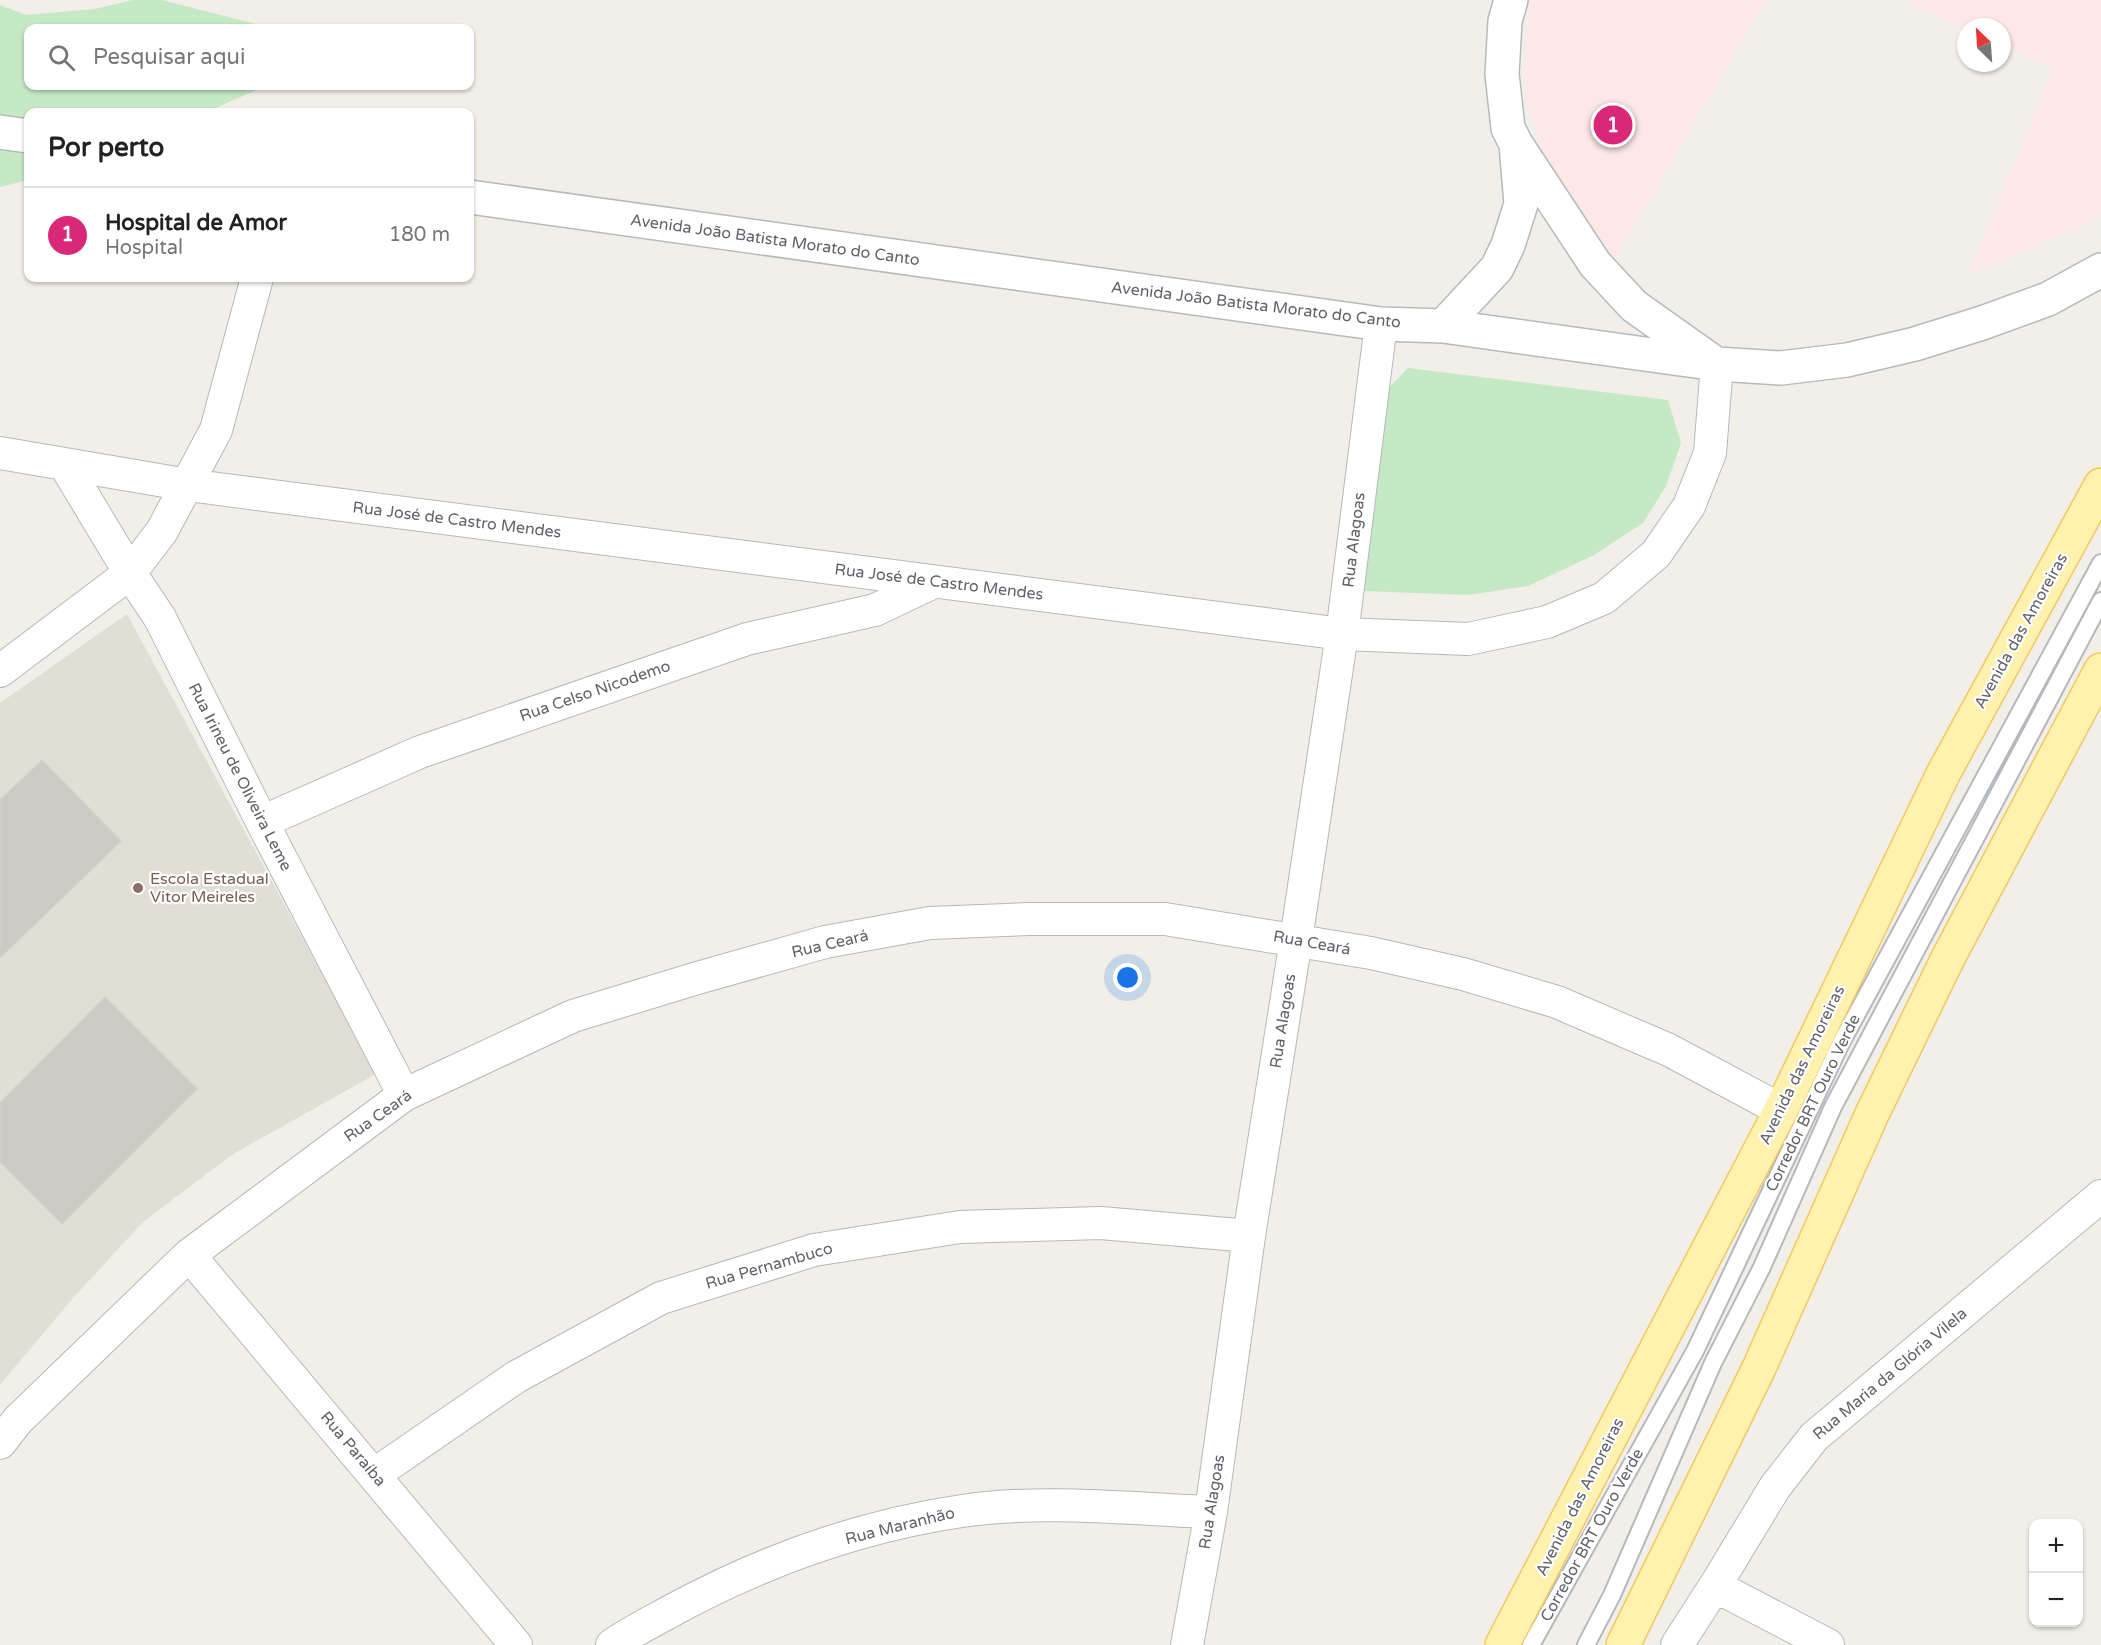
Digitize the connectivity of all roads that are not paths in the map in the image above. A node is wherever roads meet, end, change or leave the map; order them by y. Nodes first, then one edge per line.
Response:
1 (1511, 0) edge
2 (0, 132) edge
3 (24, 135) edge
4 (1516, 144) junction
5 (474, 198) edge
6 (2101, 270) edge
7 (256, 282) edge
8 (1381, 324) junction
9 (1443, 326) junction
10 (1717, 364) junction
11 (0, 453) edge
12 (65, 465) junction
13 (188, 485) junction
14 (2101, 485) edge
15 (2101, 563) edge
16 (130, 573) junction
17 (934, 582) junction
18 (2101, 601) edge
19 (1342, 634) junction
20 (2101, 670) edge
21 (0, 671) edge
22 (262, 822) junction
23 (1296, 940) junction
24 (404, 1095) junction
25 (1781, 1110) junction
26 (2101, 1196) edge
27 (1250, 1236) junction
28 (189, 1255) junction
29 (6, 1424) edge
30 (375, 1474) junction
31 (1211, 1512) junction
32 (1715, 1586) junction
33 (516, 1645) edge
34 (612, 1645) edge
35 (1187, 1645) edge
36 (1502, 1645) edge
37 (1531, 1645) edge
38 (1586, 1645) edge
39 (1623, 1645) edge
40 (1677, 1645) edge
41 (1828, 1645) edge

1 - 4 street
2 - 3 street
4 - 9 street
4 - 10 street
5 - 8 street, Avenida João Batista Morato do Canto
6 - 10 street, Avenida João Batista Morato do Canto
7 - 13 street
8 - 9 street, Avenida João Batista Morato do Canto
8 - 19 street, Rua Alagoas
9 - 10 street, Avenida João Batista Morato do Canto
10 - 19 street, Rua José de Castro Mendes
11 - 12 street, Rua José de Castro Mendes
12 - 13 street, Rua José de Castro Mendes
12 - 16 street, Rua Irineu de Oliveira Leme
13 - 16 street
13 - 17 street, Rua José de Castro Mendes
14 - 25 main road, Avenida das Amoreiras
15 - 37 lane, Corredor BRT Ouro Verde
16 - 21 street
16 - 22 street, Rua Irineu de Oliveira Leme
17 - 19 street, Rua José de Castro Mendes
17 - 22 street, Rua Celso Nicodemo
18 - 38 lane, Corredor BRT Ouro Verde
19 - 23 street, Rua Alagoas
20 - 39 main road
22 - 24 street, Rua Irineu de Oliveira Leme
23 - 24 street, Rua Ceará
23 - 25 street, Rua Ceará
23 - 27 street, Rua Alagoas
24 - 28 street, Rua Ceará
25 - 36 main road, Avenida das Amoreiras
26 - 32 street, Rua Maria da Glória Vilela
27 - 30 street, Rua Pernambuco
27 - 31 street, Rua Alagoas
28 - 29 street, Rua Ceará
28 - 30 street, Rua Paraíba
30 - 33 street, Rua Paraíba
31 - 34 street, Rua Maranhão
31 - 35 street, Rua Alagoas
32 - 40 street, Rua Maria da Glória Vilela
32 - 41 street

